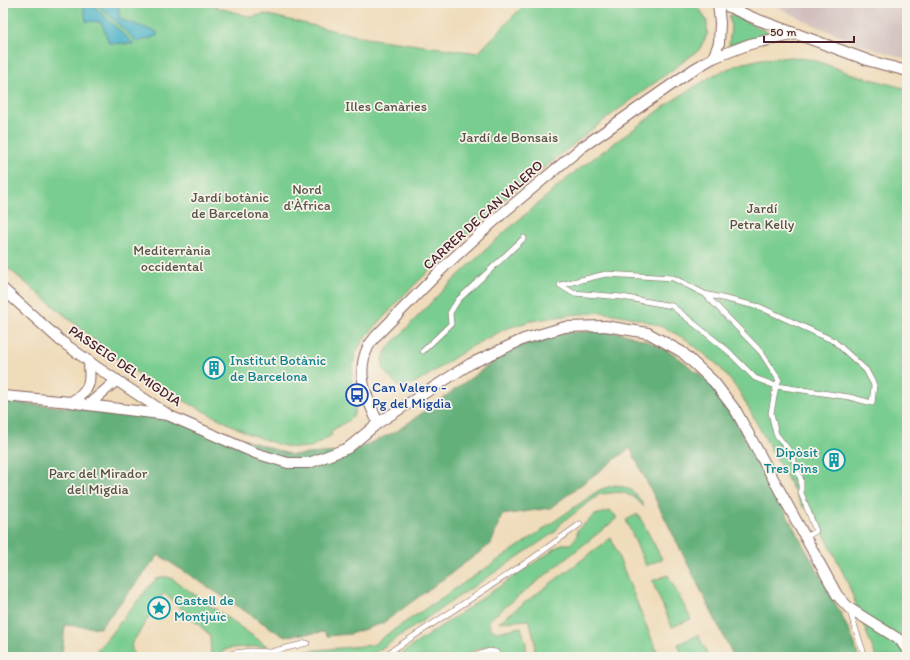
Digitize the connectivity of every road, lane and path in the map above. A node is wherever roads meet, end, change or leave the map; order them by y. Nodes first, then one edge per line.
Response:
1 (719, 3) edge
2 (797, 34) junction
3 (713, 58) junction
4 (907, 71) edge
5 (524, 238) dead end
6 (3, 289) edge
7 (705, 294) junction
8 (423, 351) dead end
9 (89, 361) junction
10 (117, 380) junction
11 (776, 386) junction
12 (3, 396) edge
13 (79, 404) junction
14 (170, 416) junction
15 (378, 423) junction
16 (580, 524) dead end
17 (806, 537) junction
18 (849, 608) junction
19 (307, 643) dead end
20 (907, 650) edge
21 (226, 657) edge
22 (382, 657) edge
23 (471, 657) edge
24 (499, 657) edge
25 (865, 657) edge

1 - 2 street
1 - 3 street
2 - 3 street, CARRER DE CAN VALERO
2 - 4 street
3 - 15 street, CARRER DE CAN VALERO
5 - 8 lane
6 - 9 street, PASSEIG DEL MIGDIA
7 - 11 lane
7 - 11 lane
7 - 11 lane
9 - 10 street, PASSEIG DEL MIGDIA
9 - 13 street
10 - 13 street
10 - 14 street, PASSEIG DEL MIGDIA
11 - 17 lane
12 - 13 street
13 - 14 street
14 - 15 street, PASSEIG DEL MIGDIA
15 - 17 street, PASSEIG DEL MIGDIA
16 - 22 lane
17 - 18 street, PASSEIG DEL MIGDIA
18 - 20 street, PASSEIG DEL MIGDIA
18 - 25 lane
19 - 21 lane
23 - 24 lane

